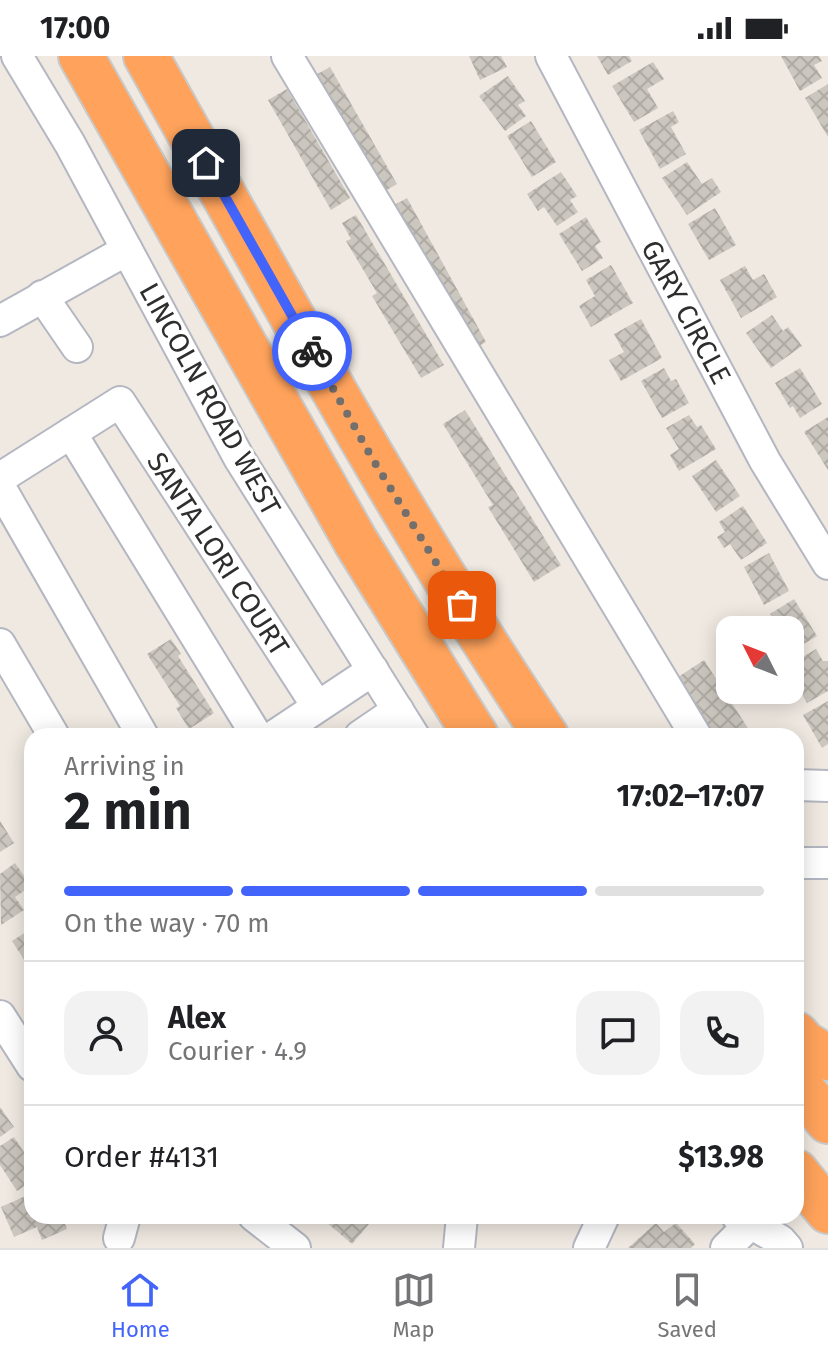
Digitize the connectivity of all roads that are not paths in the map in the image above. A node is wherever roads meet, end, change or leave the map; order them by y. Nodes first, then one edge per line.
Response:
1 (17, 56) edge
2 (57, 56) edge
3 (81, 56) edge
4 (146, 56) edge
5 (287, 56) edge
6 (551, 56) edge
7 (105, 100) junction
8 (127, 250) junction
9 (42, 296) junction
10 (0, 321) edge
11 (77, 347) dead end
12 (71, 433) junction
13 (0, 478) edge
14 (0, 487) edge
15 (828, 564) edge
16 (0, 644) edge
17 (373, 670) junction
18 (317, 706) junction
19 (398, 710) junction
20 (49, 728) edge
21 (138, 728) edge
22 (252, 728) edge
23 (285, 728) edge
24 (372, 728) edge
25 (409, 728) edge
26 (471, 728) edge
27 (541, 728) edge
28 (691, 728) edge
29 (804, 785) edge
30 (828, 786) edge
31 (804, 863) edge
32 (828, 863) edge
33 (0, 1016) edge
34 (804, 1043) edge
35 (24, 1054) edge
36 (828, 1058) edge
37 (804, 1092) edge
38 (828, 1121) edge
39 (804, 1182) edge
40 (804, 1204) edge
41 (828, 1214) edge
42 (264, 1224) edge
43 (461, 1224) edge
44 (741, 1224) edge
45 (753, 1224) edge
46 (295, 1248) edge
47 (459, 1248) edge
48 (726, 1248) edge
49 (787, 1248) edge

1 - 8 street, LINCOLN ROAD WEST
2 - 7 highway
3 - 7 highway
4 - 27 highway
5 - 28 street
6 - 15 street, GARY CIRCLE
7 - 26 highway
8 - 9 street
8 - 17 street, LINCOLN ROAD WEST
9 - 10 street
9 - 11 street
12 - 13 street
12 - 18 street, SANTA LORI COURT
12 - 22 street
14 - 21 street
16 - 20 street
17 - 18 street
17 - 19 street, LINCOLN ROAD WEST
18 - 23 street
19 - 24 street
19 - 25 street, LINCOLN ROAD WEST
29 - 30 street
31 - 32 street
33 - 35 street
34 - 36 highway
37 - 38 highway
39 - 41 highway
40 - 41 highway
42 - 46 street
43 - 47 street
44 - 48 street
45 - 49 street

